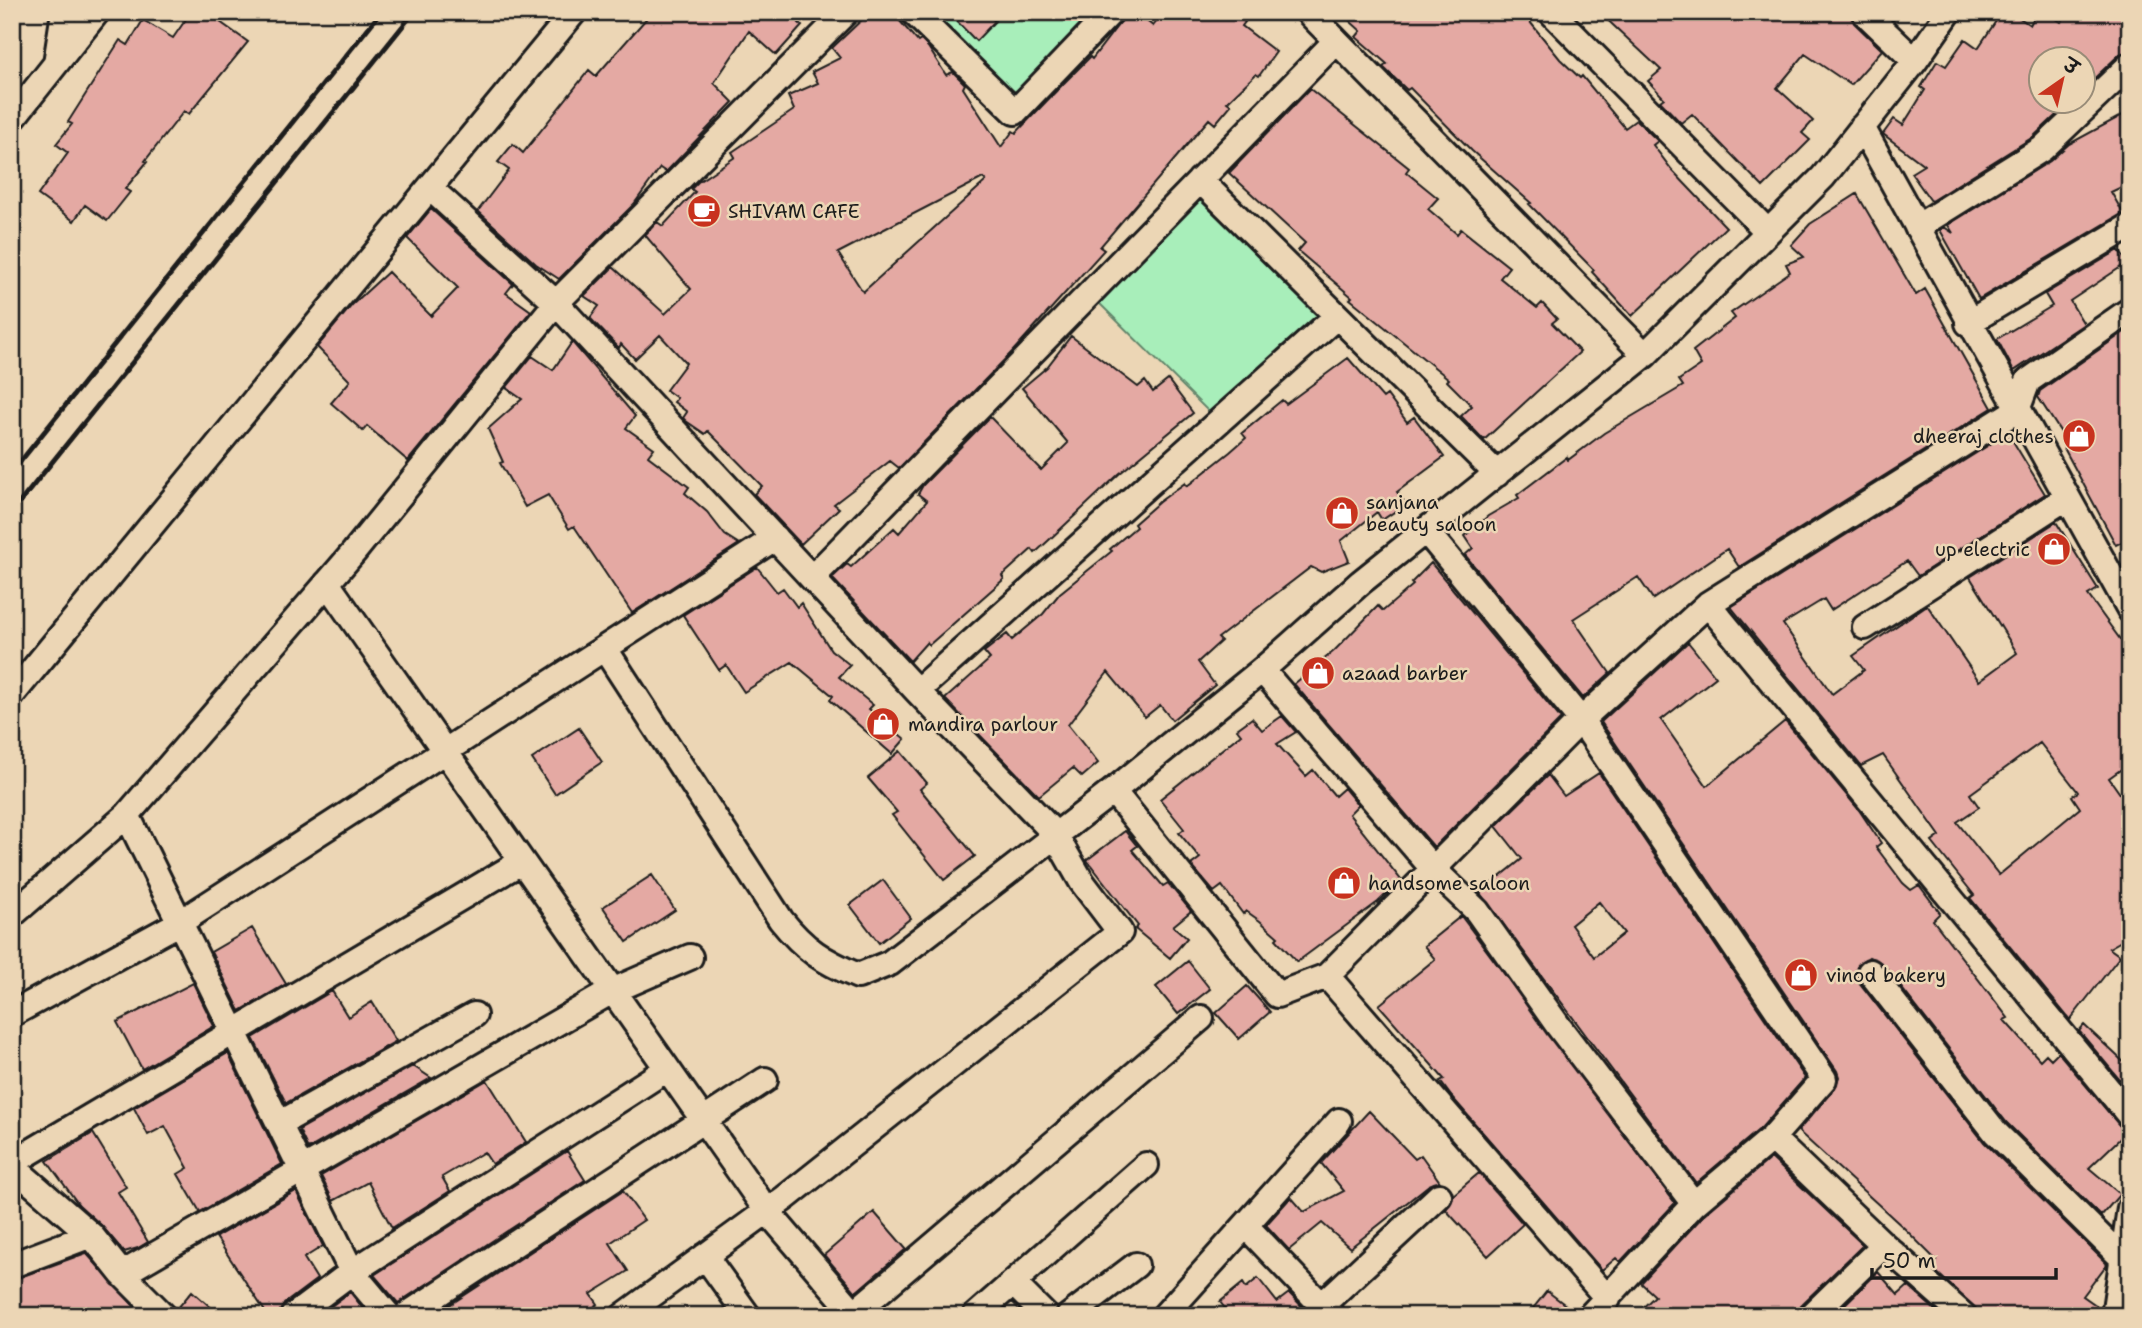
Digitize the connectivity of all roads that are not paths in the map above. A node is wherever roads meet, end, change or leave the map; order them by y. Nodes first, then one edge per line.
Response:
1 (64, 12) edge
2 (97, 12) edge
3 (574, 12) edge
4 (846, 12) edge
5 (913, 12) edge
6 (1111, 12) edge
7 (1308, 12) edge
8 (1551, 12) edge
9 (1864, 12) edge
10 (1949, 12) edge
11 (1336, 41) junction
12 (1915, 61) junction
13 (56, 65) junction
14 (2130, 65) edge
15 (12, 119) edge
16 (1862, 127) junction
17 (1200, 180) junction
18 (430, 188) junction
19 (2130, 226) edge
20 (1917, 227) junction
21 (1768, 232) junction
22 (556, 303) junction
23 (2130, 310) edge
24 (1337, 316) junction
25 (1968, 323) junction
26 (1646, 355) junction
27 (2017, 410) junction
28 (1497, 474) junction
29 (2066, 498) junction
30 (1426, 531) junction
31 (775, 538) junction
32 (812, 578) junction
33 (327, 583) junction
34 (1708, 604) junction
35 (2130, 610) edge
36 (1865, 627) dead end
37 (605, 649) junction
38 (1262, 670) junction
39 (917, 691) junction
40 (12, 695) edge
41 (1581, 720) junction
42 (443, 752) junction
43 (1113, 791) junction
44 (127, 815) junction
45 (1054, 833) junction
46 (521, 862) junction
47 (1434, 870) junction
48 (12, 915) edge
49 (179, 923) junction
50 (691, 957) dead end
51 (1870, 972) dead end
52 (1327, 976) junction
53 (612, 991) junction
54 (12, 1014) edge
55 (474, 1015) dead end
56 (1201, 1018) dead end
57 (233, 1032) junction
58 (667, 1069) junction
59 (765, 1080) dead end
60 (2130, 1116) edge
61 (703, 1119) junction
62 (1339, 1121) dead end
63 (279, 1124) junction
64 (1772, 1138) junction
65 (12, 1164) edge
66 (1146, 1166) dead end
67 (301, 1170) junction
68 (1439, 1196) dead end
69 (1694, 1204) junction
70 (2130, 1208) edge
71 (768, 1211) junction
72 (1246, 1226) junction
73 (91, 1235) junction
74 (1884, 1245) junction
75 (705, 1256) junction
76 (2125, 1259) edge
77 (12, 1265) edge
78 (1136, 1265) dead end
79 (352, 1272) junction
80 (122, 1274) junction
81 (1013, 1283) junction
82 (1599, 1308) edge
83 (1327, 1310) edge
84 (856, 1314) edge
85 (164, 1316) edge
86 (293, 1316) edge
87 (389, 1316) edge
88 (405, 1316) edge
89 (623, 1316) edge
90 (748, 1316) edge
91 (975, 1316) edge
92 (1046, 1316) edge
93 (1069, 1316) edge
94 (1164, 1316) edge
95 (1811, 1316) edge
96 (1964, 1316) edge
97 (2114, 1316) edge

1 - 13 street
2 - 13 street
3 - 18 street
4 - 22 street
5 - 6 street
7 - 11 street
8 - 21 street
9 - 12 street
10 - 12 street
11 - 17 street
11 - 26 street
12 - 16 street
13 - 15 street
14 - 20 street
16 - 20 street
16 - 21 street
17 - 24 street
17 - 32 street
18 - 22 street
18 - 40 street
19 - 25 street
20 - 25 street
21 - 26 street
22 - 31 street
22 - 33 street
23 - 27 street
24 - 28 street
24 - 39 street
25 - 27 street
26 - 28 street
27 - 29 street
27 - 34 street
28 - 30 street
29 - 35 street
29 - 36 street
30 - 38 street
30 - 41 street
31 - 32 street
31 - 37 street
32 - 39 street
33 - 42 street
33 - 44 street
34 - 41 street
34 - 60 street
37 - 42 street
37 - 45 street
38 - 43 street
38 - 47 street
39 - 45 street
41 - 47 street
41 - 64 street
42 - 46 street
42 - 49 street
43 - 45 street
43 - 52 street
44 - 48 street
44 - 49 street
45 - 71 street
46 - 53 street
46 - 57 street
47 - 52 street
47 - 69 street
49 - 54 street
49 - 57 street
50 - 53 street
51 - 76 street
52 - 82 street
53 - 58 street
53 - 67 street
55 - 63 street
56 - 84 street
57 - 63 street
57 - 65 street
58 - 61 street
58 - 79 street
59 - 61 street
61 - 71 street
61 - 88 street
62 - 72 street
63 - 67 street
64 - 69 street
64 - 74 street
65 - 73 street
66 - 81 street
67 - 79 street
67 - 80 street
68 - 83 street
69 - 82 street
70 - 76 street
71 - 75 street
71 - 84 street
72 - 83 street
72 - 94 street
73 - 77 street
73 - 80 street
74 - 95 street
74 - 96 street
75 - 89 street
75 - 90 street
76 - 97 street
78 - 93 street
79 - 86 street
79 - 87 street
80 - 85 street
81 - 91 street
81 - 92 street

